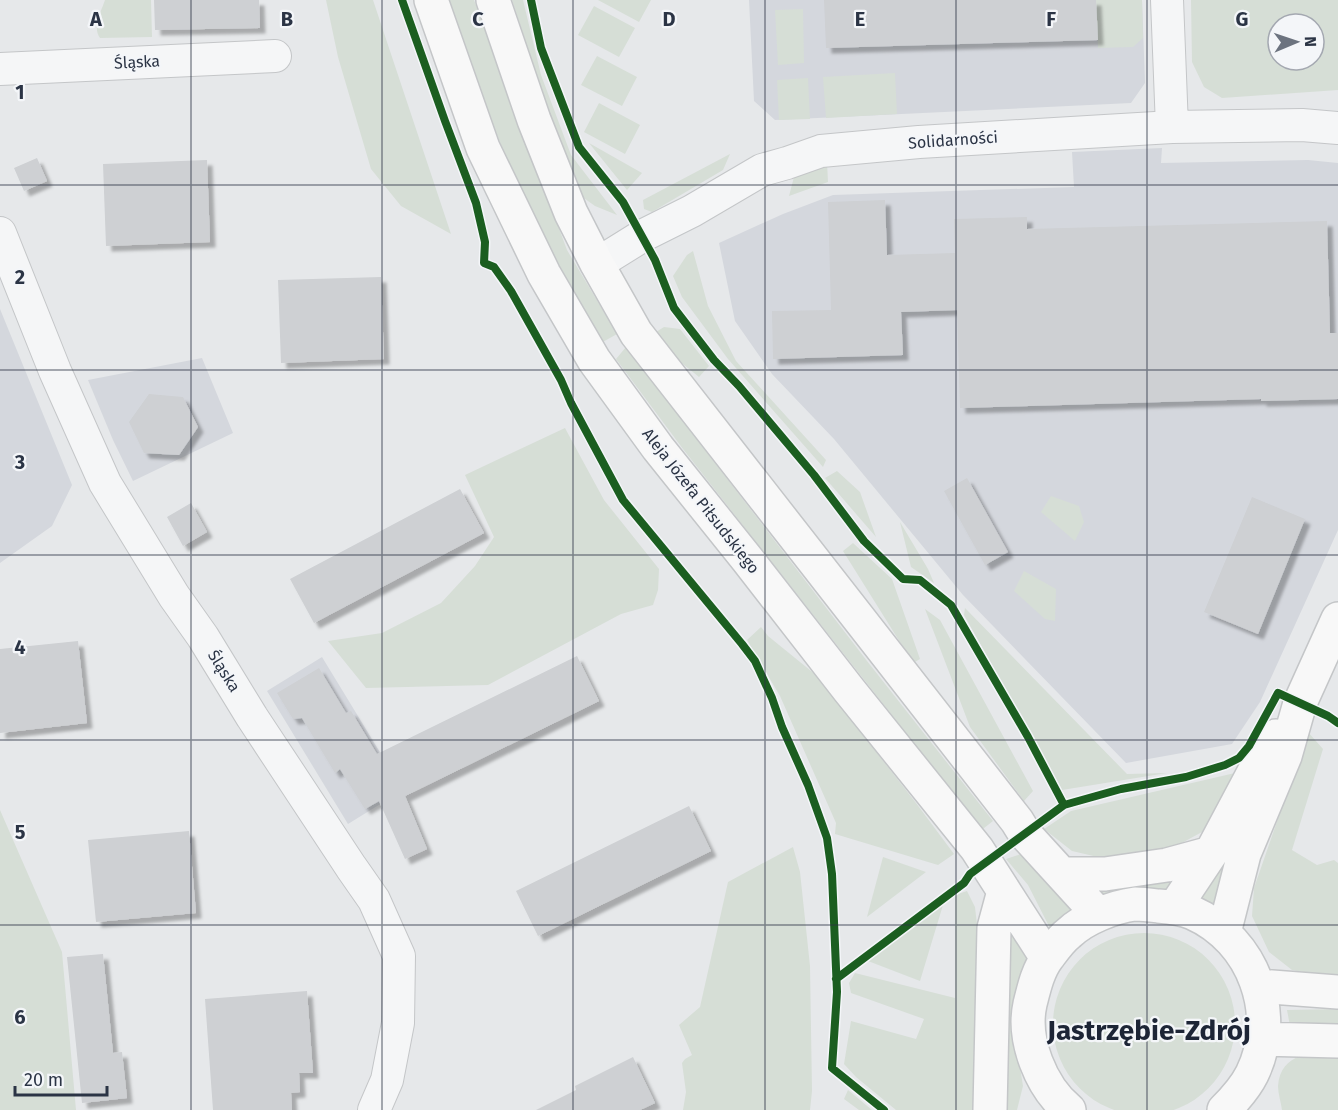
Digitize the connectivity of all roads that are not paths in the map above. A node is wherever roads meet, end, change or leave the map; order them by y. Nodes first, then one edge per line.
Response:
1 (431, 0) edge
2 (493, 0) edge
3 (1167, 0) edge
4 (274, 56) dead end
5 (0, 69) edge
6 (1172, 126) junction
7 (1338, 128) edge
8 (0, 233) edge
9 (597, 264) junction
10 (1338, 619) edge
11 (1300, 703) junction
12 (1211, 853) junction
13 (1062, 874) junction
14 (1004, 891) junction
15 (1175, 908) junction
16 (1098, 914) junction
17 (1224, 933) junction
18 (1047, 958) junction
19 (1259, 986) junction
20 (1338, 992) edge
21 (1263, 1039) junction
22 (1338, 1041) edge
23 (1051, 1102) edge
24 (1241, 1104) edge
25 (375, 1110) edge
26 (990, 1110) edge

1 - 14 main road, Aleja Józefa Piłsudskiego
2 - 9 main road
3 - 6 street
4 - 5 street, Śląska
6 - 7 street, Solidarności
6 - 9 street, Solidarności
8 - 25 street, Śląska
9 - 13 main road
10 - 11 main road
11 - 12 main road
11 - 17 main road
12 - 13 main road
12 - 15 main road
13 - 16 main road
14 - 18 main road, Aleja Józefa Piłsudskiego
14 - 26 main road
15 - 16 main road
15 - 17 main road
16 - 18 main road
17 - 19 main road
18 - 23 main road
19 - 20 main road
19 - 21 main road
21 - 22 main road
21 - 24 main road

